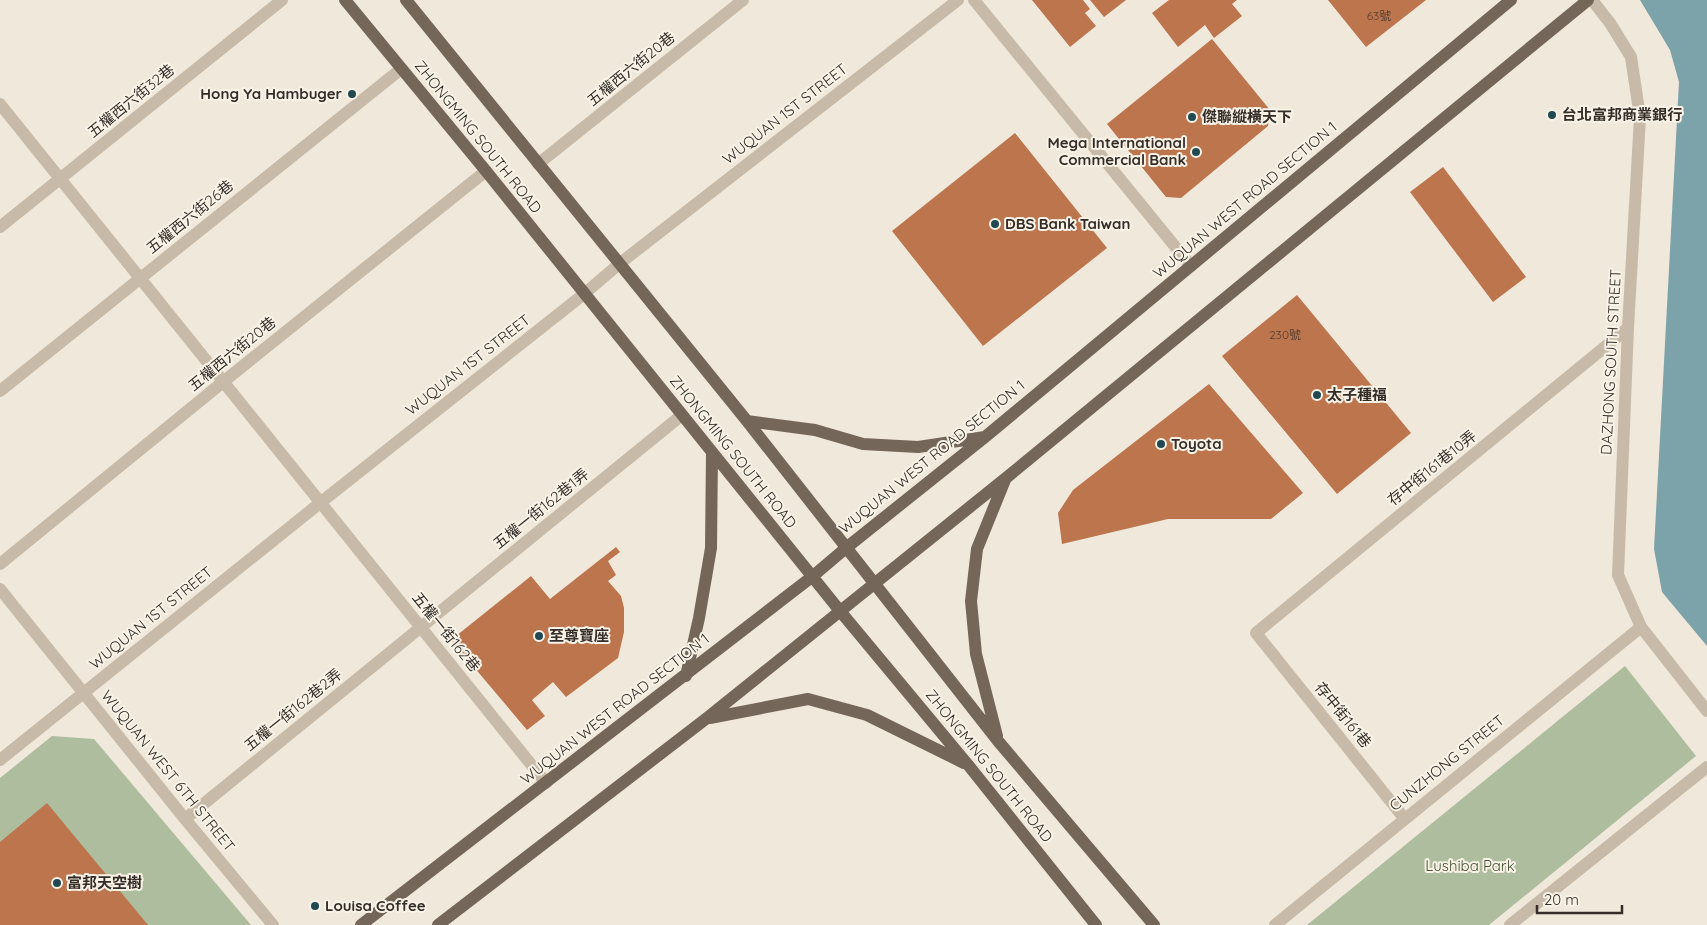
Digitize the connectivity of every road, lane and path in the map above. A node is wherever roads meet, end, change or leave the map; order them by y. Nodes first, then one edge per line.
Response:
1 (282, 0) edge
2 (345, 0) edge
3 (406, 0) edge
4 (743, 0) edge
5 (958, 0) edge
6 (974, 0) edge
7 (1511, 0) edge
8 (1588, 0) edge
9 (1592, 0) edge
10 (401, 69) junction
11 (0, 104) edge
12 (538, 164) junction
13 (486, 171) junction
14 (60, 179) junction
15 (0, 227) edge
16 (620, 264) junction
17 (1191, 266) junction
18 (140, 278) junction
19 (584, 294) junction
20 (1628, 328) junction
21 (223, 382) junction
22 (0, 390) edge
23 (682, 415) junction
24 (747, 421) junction
25 (985, 437) junction
26 (712, 452) junction
27 (1006, 478) junction
28 (320, 502) junction
29 (846, 548) junction
30 (0, 564) edge
31 (813, 576) junction
32 (874, 583) junction
33 (0, 589) edge
34 (840, 610) junction
35 (1641, 627) junction
36 (421, 628) junction
37 (1256, 633) joint
38 (686, 676) junction
39 (84, 693) junction
40 (1707, 711) edge
41 (707, 718) junction
42 (998, 741) junction
43 (0, 760) edge
44 (969, 766) junction
45 (1707, 766) edge
46 (546, 782) junction
47 (1404, 818) junction
48 (185, 819) junction
49 (273, 925) edge
50 (362, 925) edge
51 (438, 925) edge
52 (1096, 925) edge
53 (1154, 925) edge
54 (1275, 925) edge
55 (1510, 925) edge

1 - 14 street, 五權西六街32巷
2 - 10 main road, ZHONGMING SOUTH ROAD
3 - 12 main road, ZHONGMING SOUTH ROAD
4 - 12 street, 五權西六街20巷
5 - 16 street, WUQUAN 1ST STREET
6 - 17 street
7 - 17 main road, WUQUAN WEST ROAD SECTION 1
8 - 27 main road
9 - 20 street, DAZHONG SOUTH STREET
10 - 13 main road, ZHONGMING SOUTH ROAD
10 - 18 street, 五權西六街26巷
11 - 14 street, 五權一街162巷
12 - 16 main road, ZHONGMING SOUTH ROAD
13 - 19 main road, ZHONGMING SOUTH ROAD
13 - 21 street, 五權西六街20巷
14 - 15 street, 五權西六街32巷
14 - 18 street, 五權一街162巷
16 - 19 street, WUQUAN 1ST STREET
16 - 24 main road, ZHONGMING SOUTH ROAD
17 - 25 main road, WUQUAN WEST ROAD SECTION 1
18 - 21 street, 五權一街162巷
18 - 22 street, 五權西六街26巷
19 - 23 main road, ZHONGMING SOUTH ROAD
19 - 28 street, WUQUAN 1ST STREET
20 - 35 street, DAZHONG SOUTH STREET
20 - 37 street, 存中街161巷10弄
21 - 28 street, 五權一街162巷
21 - 30 street, 五權西六街20巷
23 - 26 main road, ZHONGMING SOUTH ROAD
23 - 36 street, 五權一街162巷1弄
24 - 25 main road
24 - 29 main road, ZHONGMING SOUTH ROAD
25 - 29 main road, WUQUAN WEST ROAD SECTION 1
26 - 31 main road, ZHONGMING SOUTH ROAD
26 - 38 main road
27 - 32 main road
27 - 42 main road
28 - 36 street, 五權一街162巷
28 - 39 street, WUQUAN 1ST STREET
29 - 31 main road, WUQUAN WEST ROAD SECTION 1
29 - 32 main road, ZHONGMING SOUTH ROAD
31 - 34 main road, ZHONGMING SOUTH ROAD
31 - 38 main road, WUQUAN WEST ROAD SECTION 1
32 - 34 main road
32 - 42 main road, ZHONGMING SOUTH ROAD
33 - 39 street, WUQUAN WEST 6TH STREET
34 - 41 main road
34 - 44 main road, ZHONGMING SOUTH ROAD
35 - 40 street, DAZHONG SOUTH STREET
35 - 47 street, CUNZHONG STREET
36 - 46 street, 五權一街162巷
36 - 48 street, 五權一街162巷2弄
37 - 47 street, 存中街161巷
38 - 46 main road, WUQUAN WEST ROAD SECTION 1
39 - 43 street, WUQUAN 1ST STREET
39 - 48 street, WUQUAN WEST 6TH STREET
41 - 44 main road
41 - 51 main road
42 - 53 main road, ZHONGMING SOUTH ROAD
44 - 52 main road, ZHONGMING SOUTH ROAD
45 - 55 street
46 - 50 main road, WUQUAN WEST ROAD SECTION 1
47 - 54 street, CUNZHONG STREET
48 - 49 street, WUQUAN WEST 6TH STREET

